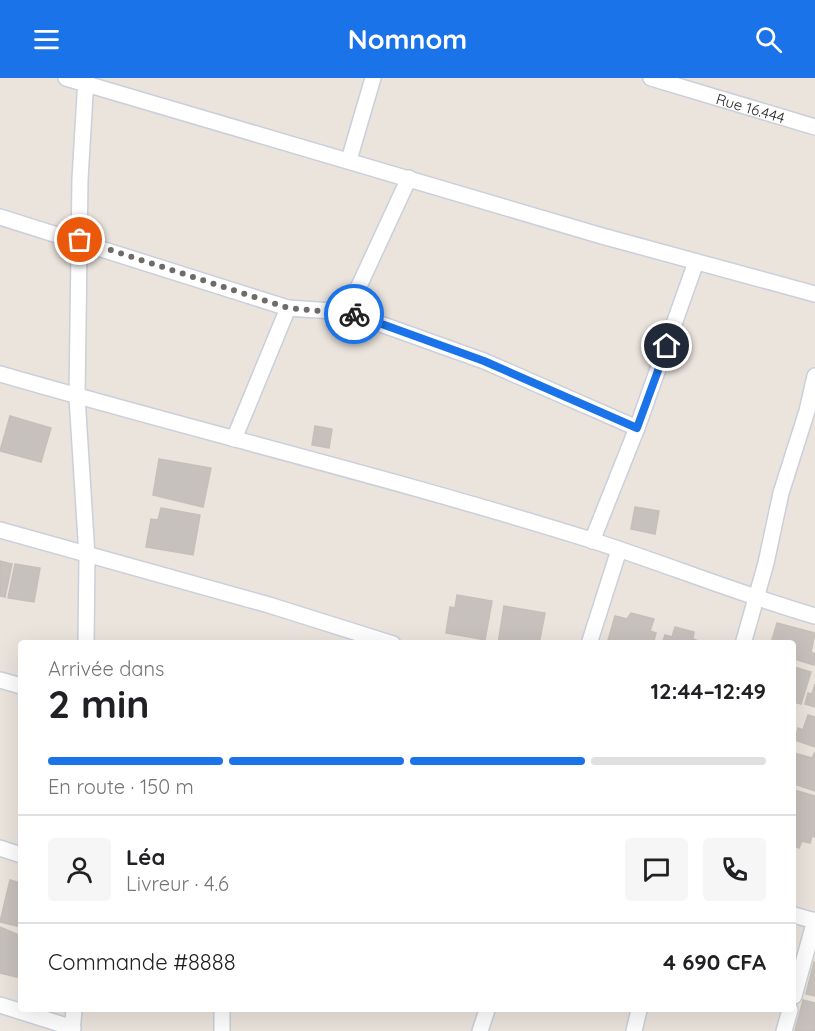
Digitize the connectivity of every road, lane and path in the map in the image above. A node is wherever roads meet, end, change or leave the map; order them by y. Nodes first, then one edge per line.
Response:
1 (66, 78) edge
2 (373, 78) edge
3 (651, 78) edge
4 (86, 81) edge
5 (815, 127) edge
6 (349, 160) junction
7 (409, 178) junction
8 (0, 217) edge
9 (80, 240) junction
10 (696, 262) junction
11 (815, 294) edge
12 (288, 308) junction
13 (347, 312) junction
14 (0, 374) edge
15 (815, 376) edge
16 (77, 397) junction
17 (637, 428) junction
18 (234, 439) junction
19 (0, 530) edge
20 (592, 541) junction
21 (619, 550) junction
22 (87, 556) junction
23 (756, 599) junction
24 (815, 616) edge
25 (86, 640) edge
26 (380, 640) edge
27 (590, 640) edge
28 (744, 640) edge
29 (0, 680) edge
30 (18, 685) edge
31 (0, 848) edge
32 (18, 854) edge
33 (796, 916) edge
34 (815, 921) edge
35 (796, 989) edge
36 (0, 1005) edge
37 (18, 1011) edge
38 (20, 1012) edge
39 (74, 1012) edge
40 (222, 1012) edge
41 (486, 1012) edge
42 (639, 1012) edge
43 (789, 1012) edge
44 (73, 1030) edge
45 (222, 1031) edge
46 (480, 1031) edge
47 (634, 1031) edge
48 (784, 1031) edge

1 - 4 street
2 - 6 street
3 - 5 street, Rue 16.444
4 - 6 street
4 - 9 street
6 - 7 street
7 - 10 street
7 - 13 street
8 - 9 street
9 - 12 street
9 - 16 street
10 - 11 street
10 - 17 street
12 - 13 street
12 - 18 street
13 - 17 street
14 - 16 street
15 - 23 street
16 - 18 street
16 - 22 street
17 - 20 street
18 - 20 street
19 - 22 street
20 - 21 street
21 - 23 street
21 - 27 street
22 - 25 street
22 - 26 street
23 - 24 street
23 - 28 street
29 - 30 street
31 - 32 street
33 - 34 street
34 - 35 street
36 - 37 street
38 - 44 street
39 - 44 street
40 - 45 street
41 - 46 street
42 - 47 street
43 - 48 street

